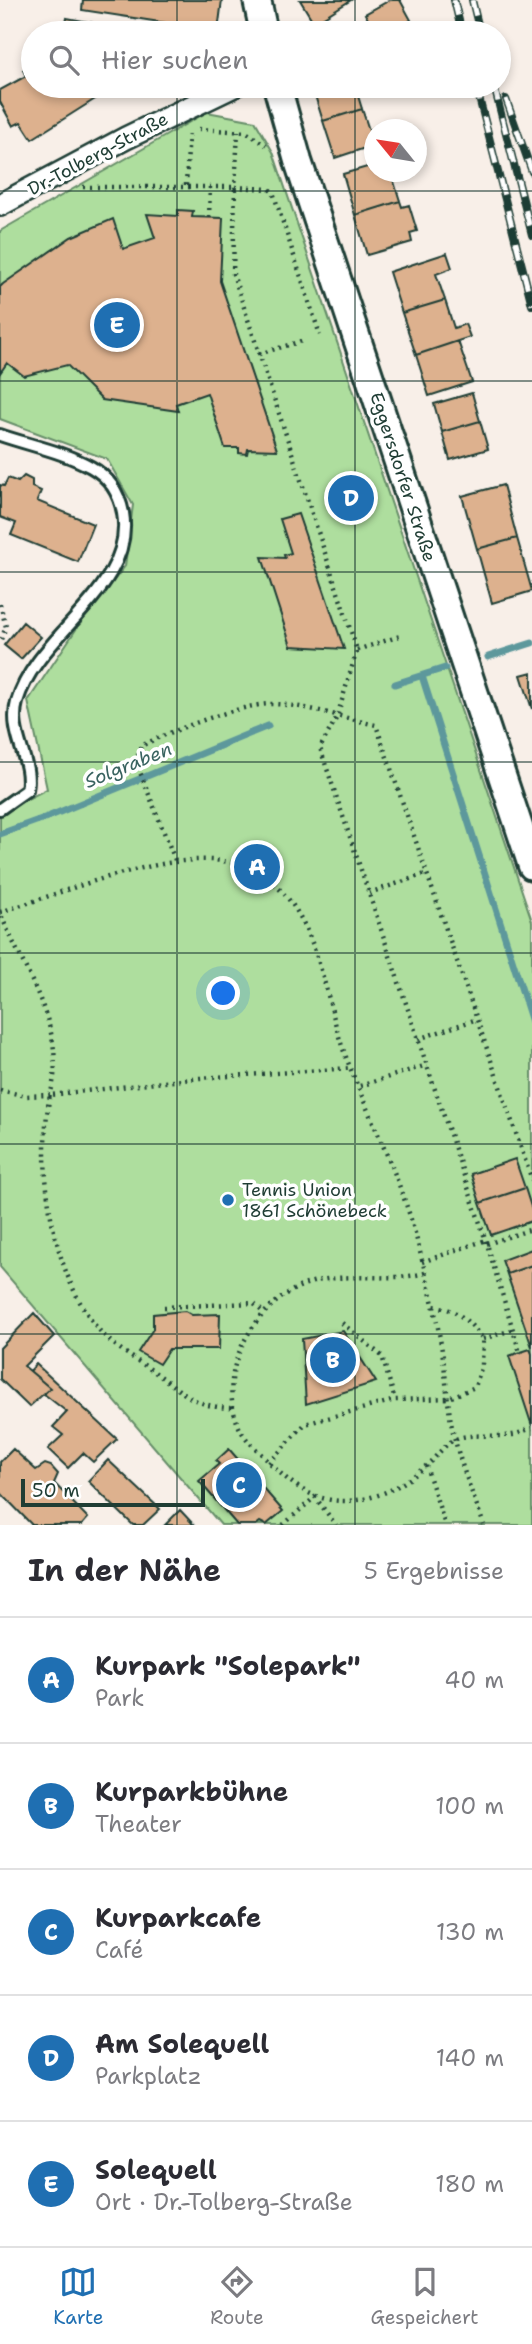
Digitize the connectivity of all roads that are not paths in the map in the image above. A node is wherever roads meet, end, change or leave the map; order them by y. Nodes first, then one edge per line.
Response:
1 (257, 0) edge
2 (261, 21) edge
3 (209, 98) edge
4 (280, 98) edge
5 (0, 205) edge
6 (0, 435) edge
7 (0, 809) edge
8 (532, 866) edge

1 - 2 street
3 - 5 street, Dr.-Tolberg-Straße
4 - 8 street, Eggersdorfer Straße
6 - 7 lane

